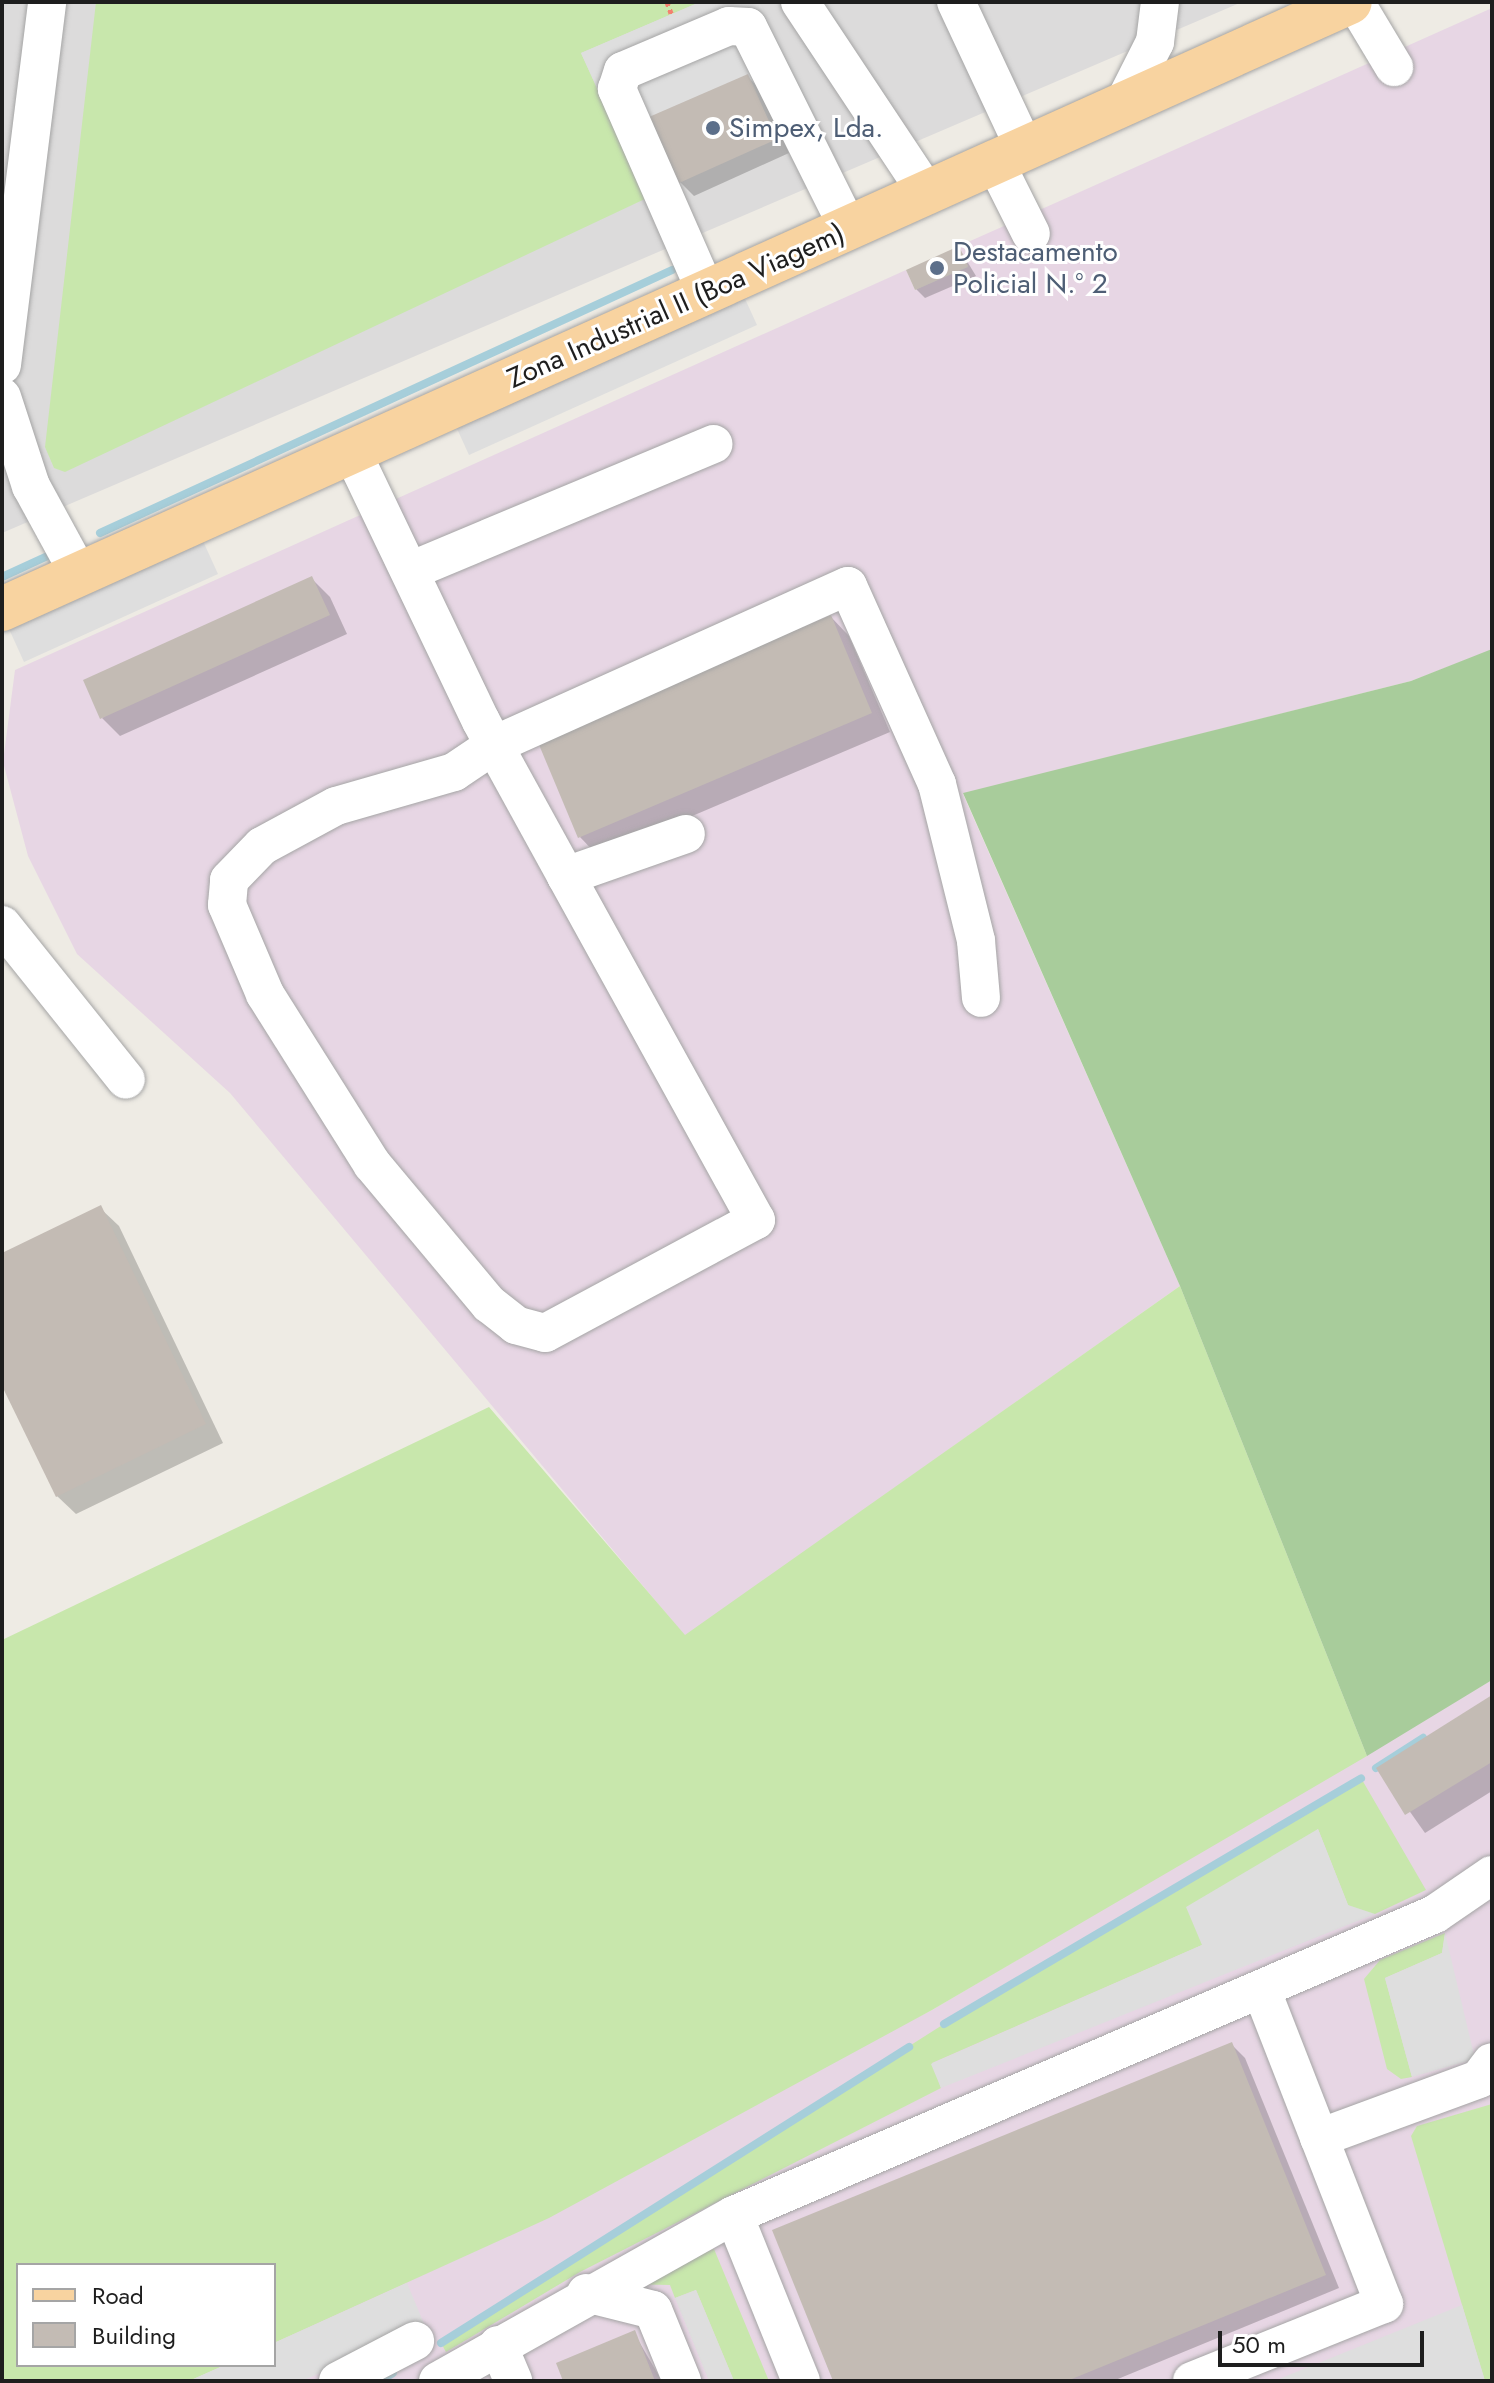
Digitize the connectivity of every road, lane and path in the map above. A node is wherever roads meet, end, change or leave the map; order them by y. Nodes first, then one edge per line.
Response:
1 (47, 2) edge
2 (800, 2) edge
3 (956, 2) edge
4 (1160, 2) edge
5 (1353, 2) edge
6 (1394, 67) dead end
7 (1123, 105) junction
8 (1010, 155) junction
9 (927, 193) junction
10 (848, 228) junction
11 (1031, 234) dead end
12 (706, 292) junction
13 (2, 365) edge
14 (2, 397) edge
15 (713, 444) dead end
16 (352, 452) junction
17 (410, 571) junction
18 (79, 574) junction
19 (2, 609) edge
20 (494, 745) junction
21 (686, 834) dead end
22 (566, 876) junction
23 (2, 925) edge
24 (981, 998) dead end
25 (126, 1080) dead end
26 (1492, 1875) edge
27 (1262, 1991) junction
28 (1492, 2062) edge
29 (1319, 2138) junction
30 (734, 2215) junction
31 (586, 2293) junction
32 (415, 2341) dead end
33 (498, 2345) junction
34 (338, 2381) edge
35 (438, 2381) edge
36 (513, 2381) edge
37 (682, 2381) edge
38 (801, 2381) edge
39 (1192, 2381) edge

1 - 13 street
2 - 9 street
3 - 8 street
4 - 7 street
5 - 6 street
5 - 7 main road, Zona Industrial II (Boa Viagem)
7 - 8 main road, Zona Industrial II (Boa Viagem)
8 - 9 main road, Zona Industrial II (Boa Viagem)
8 - 11 street
9 - 10 main road, Zona Industrial II (Boa Viagem)
10 - 12 main road, Zona Industrial II (Boa Viagem)
10 - 12 street
12 - 16 main road, Zona Industrial II (Boa Viagem)
14 - 18 street
15 - 17 street
16 - 17 street
16 - 18 main road, Zona Industrial II (Boa Viagem)
17 - 20 street
18 - 19 main road, Zona Industrial II (Boa Viagem)
20 - 22 street
20 - 22 street
20 - 24 street
21 - 22 street
23 - 25 street
26 - 27 street
27 - 29 street
27 - 30 street
28 - 29 street
29 - 39 street
30 - 31 street
30 - 38 street
31 - 33 street
31 - 37 street
32 - 34 street
33 - 35 street
33 - 36 street

